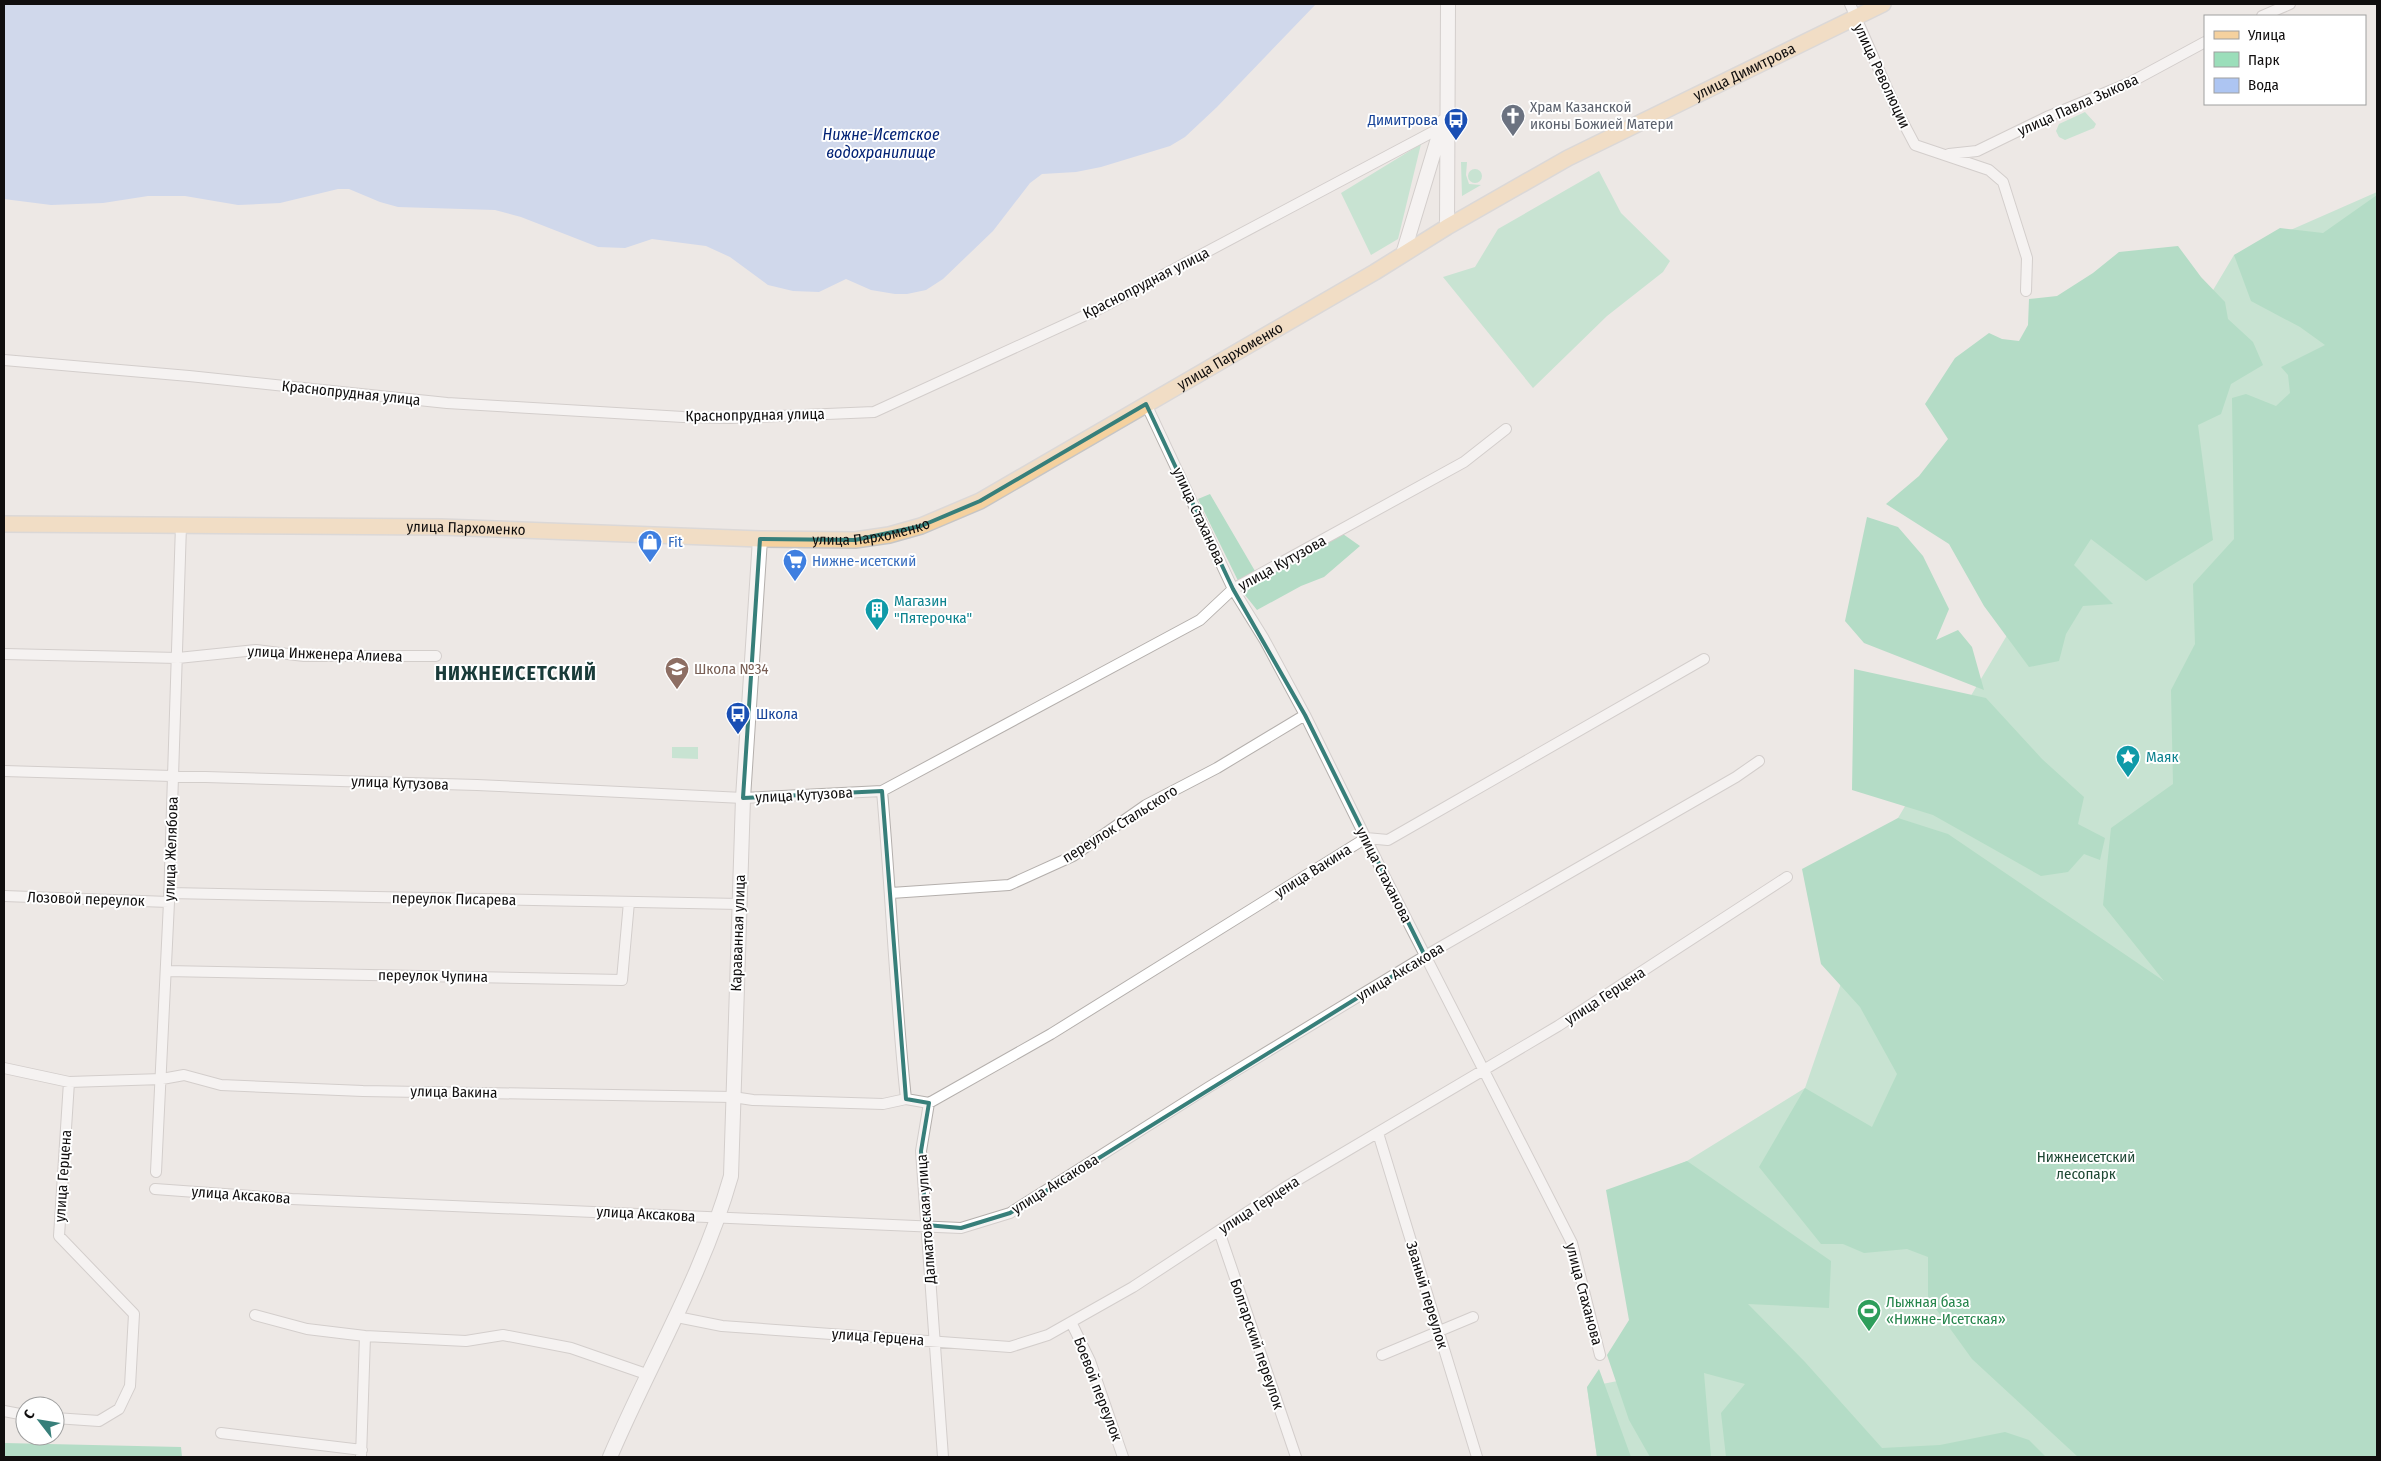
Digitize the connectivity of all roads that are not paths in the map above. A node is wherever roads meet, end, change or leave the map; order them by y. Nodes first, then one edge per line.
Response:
1 (1448, 4) edge
2 (1883, 4) edge
3 (2290, 4) edge
4 (1853, 11) edge
5 (2264, 15) edge
6 (2204, 43) edge
7 (1448, 106) junction
8 (1442, 127) junction
9 (1946, 155) junction
10 (1447, 226) junction
11 (1403, 254) junction
12 (2026, 291) dead end
13 (4, 360) edge
14 (1146, 404) junction
15 (1506, 429) dead end
16 (4, 524) edge
17 (181, 525) junction
18 (760, 539) junction
19 (1233, 590) junction
20 (4, 654) edge
21 (436, 656) dead end
22 (178, 658) junction
23 (1704, 659) dead end
24 (1305, 716) junction
25 (1759, 761) dead end
26 (4, 771) edge
27 (174, 776) junction
28 (882, 791) junction
29 (743, 798) junction
30 (1366, 838) junction
31 (1787, 877) dead end
32 (891, 893) junction
33 (4, 896) edge
34 (169, 898) junction
35 (629, 902) junction
36 (740, 904) junction
37 (1425, 956) junction
38 (166, 971) junction
39 (4, 1068) edge
40 (1484, 1071) junction
41 (162, 1079) junction
42 (69, 1082) junction
43 (733, 1097) junction
44 (906, 1099) junction
45 (929, 1102) junction
46 (1378, 1133) junction
47 (156, 1172) dead end
48 (155, 1190) dead end
49 (719, 1218) junction
50 (926, 1224) junction
51 (1219, 1231) junction
52 (255, 1315) dead end
53 (677, 1317) junction
54 (1473, 1317) dead end
55 (1071, 1322) junction
56 (1438, 1333) junction
57 (365, 1336) junction
58 (934, 1342) junction
59 (1382, 1355) dead end
60 (1600, 1355) dead end
61 (649, 1375) junction
62 (65, 1419) edge
63 (221, 1433) dead end
64 (361, 1454) edge
65 (610, 1457) edge
66 (943, 1457) edge
67 (1123, 1457) edge
68 (1296, 1457) edge
69 (1477, 1457) edge

1 - 7 street
2 - 4 main road, улица Димитрова
3 - 5 street
4 - 9 street, улица Революции
4 - 10 main road, улица Димитрова
6 - 9 street, улица Павла Зыкова
7 - 8 street
7 - 10 street
8 - 11 street
8 - 13 street, Краснопрудная улица
9 - 12 street, улица Революции
10 - 11 main road, улица Пархоменко
11 - 14 main road, улица Пархоменко
14 - 18 main road, улица Пархоменко
14 - 19 street, улица Стаханова
15 - 19 street, улица Кутузова
16 - 17 main road, улица Пархоменко
17 - 18 main road, улица Пархоменко
17 - 22 street, улица Желябова
18 - 29 street, Караванная улица
19 - 24 street, улица Стаханова
19 - 28 street, улица Кутузова
20 - 22 street, улица Инженера Алиева
21 - 22 street, улица Инженера Алиева
22 - 27 street, улица Желябова
23 - 30 street, улица Вакина
24 - 30 street, улица Стаханова
24 - 32 street, переулок Стальского
25 - 37 street, улица Аксакова
26 - 27 street, улица Кутузова
27 - 29 street, улица Кутузова
27 - 34 street, улица Желябова
28 - 29 street, улица Кутузова
28 - 32 street
29 - 36 street, Караванная улица
30 - 37 street, улица Стаханова
30 - 45 street, улица Вакина
31 - 40 street, улица Герцена
32 - 44 street
33 - 34 street, Лозовой переулок
34 - 35 street, переулок Писарева
34 - 38 street, улица Желябова
35 - 36 street, переулок Писарева
35 - 38 street, переулок Чупина
36 - 43 street, Караванная улица
37 - 40 street, улица Стаханова
37 - 50 street, улица Аксакова
38 - 41 street, улица Желябова
39 - 42 street, улица Вакина
40 - 46 street, улица Герцена
40 - 60 street, улица Стаханова
41 - 42 street, улица Вакина
41 - 43 street, улица Вакина
41 - 47 street, улица Желябова
42 - 62 street, улица Герцена
43 - 44 street, улица Вакина
43 - 49 street, Караванная улица
44 - 45 street
45 - 50 street, Далматовская улица
46 - 51 street, улица Герцена
46 - 56 street, Званый переулок
48 - 49 street, улица Аксакова
49 - 50 street, улица Аксакова
49 - 53 street, Караванная улица
50 - 58 street, Далматовская улица
51 - 55 street, улица Герцена
51 - 68 street, Болгарский переулок
52 - 57 street
53 - 58 street, улица Герцена
53 - 61 street, Караванная улица
54 - 56 street
55 - 58 street, улица Герцена
55 - 67 street, Боевой переулок
56 - 59 street
56 - 69 street, Званый переулок
57 - 61 street
57 - 64 street
58 - 66 street, Далматовская улица
61 - 65 street, Караванная улица
63 - 64 street

